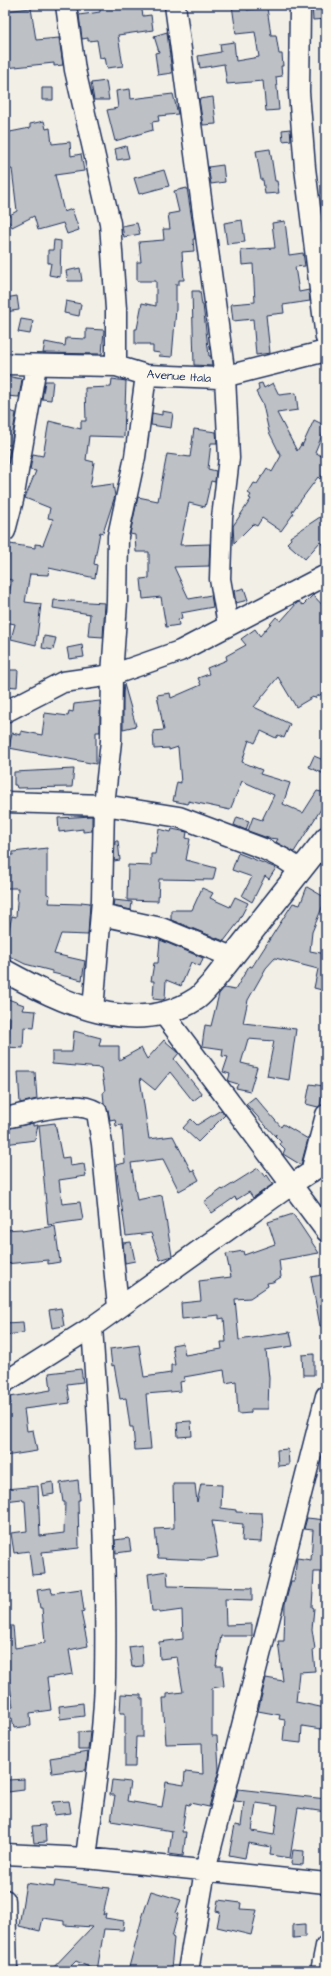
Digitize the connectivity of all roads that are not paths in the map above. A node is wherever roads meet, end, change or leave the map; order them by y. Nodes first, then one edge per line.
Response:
1 (66, 5) edge
2 (175, 5) edge
3 (300, 5) edge
4 (326, 338) edge
5 (326, 351) edge
6 (5, 364) edge
7 (36, 366) junction
8 (116, 366) junction
9 (146, 375) junction
10 (225, 377) junction
11 (5, 531) edge
12 (326, 575) edge
13 (228, 625) junction
14 (112, 675) junction
15 (5, 712) edge
16 (5, 802) edge
17 (104, 805) junction
18 (326, 838) edge
19 (313, 861) edge
20 (101, 915) junction
21 (232, 957) junction
22 (5, 971) edge
23 (93, 1010) junction
24 (163, 1013) junction
25 (326, 1115) edge
26 (5, 1118) edge
27 (318, 1167) edge
28 (291, 1185) junction
29 (326, 1231) edge
30 (118, 1307) junction
31 (92, 1326) junction
32 (5, 1382) edge
33 (326, 1396) edge
34 (5, 1854) edge
35 (86, 1858) junction
36 (205, 1871) junction
37 (326, 1883) edge
38 (5, 1900) edge
39 (326, 1946) edge
40 (7, 1971) edge
41 (188, 1971) edge
42 (321, 1971) edge

1 - 8 street
2 - 10 street
3 - 4 street
5 - 10 street, Avenue Itala
6 - 7 street, Avenue Itala
7 - 8 street, Avenue Itala
7 - 11 street
8 - 9 street, Avenue Itala
9 - 10 street, Avenue Itala
9 - 14 street
10 - 13 street
12 - 13 street
13 - 14 street
14 - 15 street
14 - 17 street
16 - 17 street
17 - 19 street
17 - 20 street
18 - 19 main road
19 - 21 main road
20 - 21 street
20 - 23 street
21 - 24 main road
22 - 23 main road
23 - 24 main road
24 - 28 street
25 - 27 street
26 - 30 street
27 - 28 street
28 - 29 street
28 - 30 street
30 - 31 street
31 - 32 street
31 - 35 street
33 - 36 street
34 - 35 street
35 - 36 street
36 - 37 street
36 - 41 street
38 - 40 street
39 - 42 street

